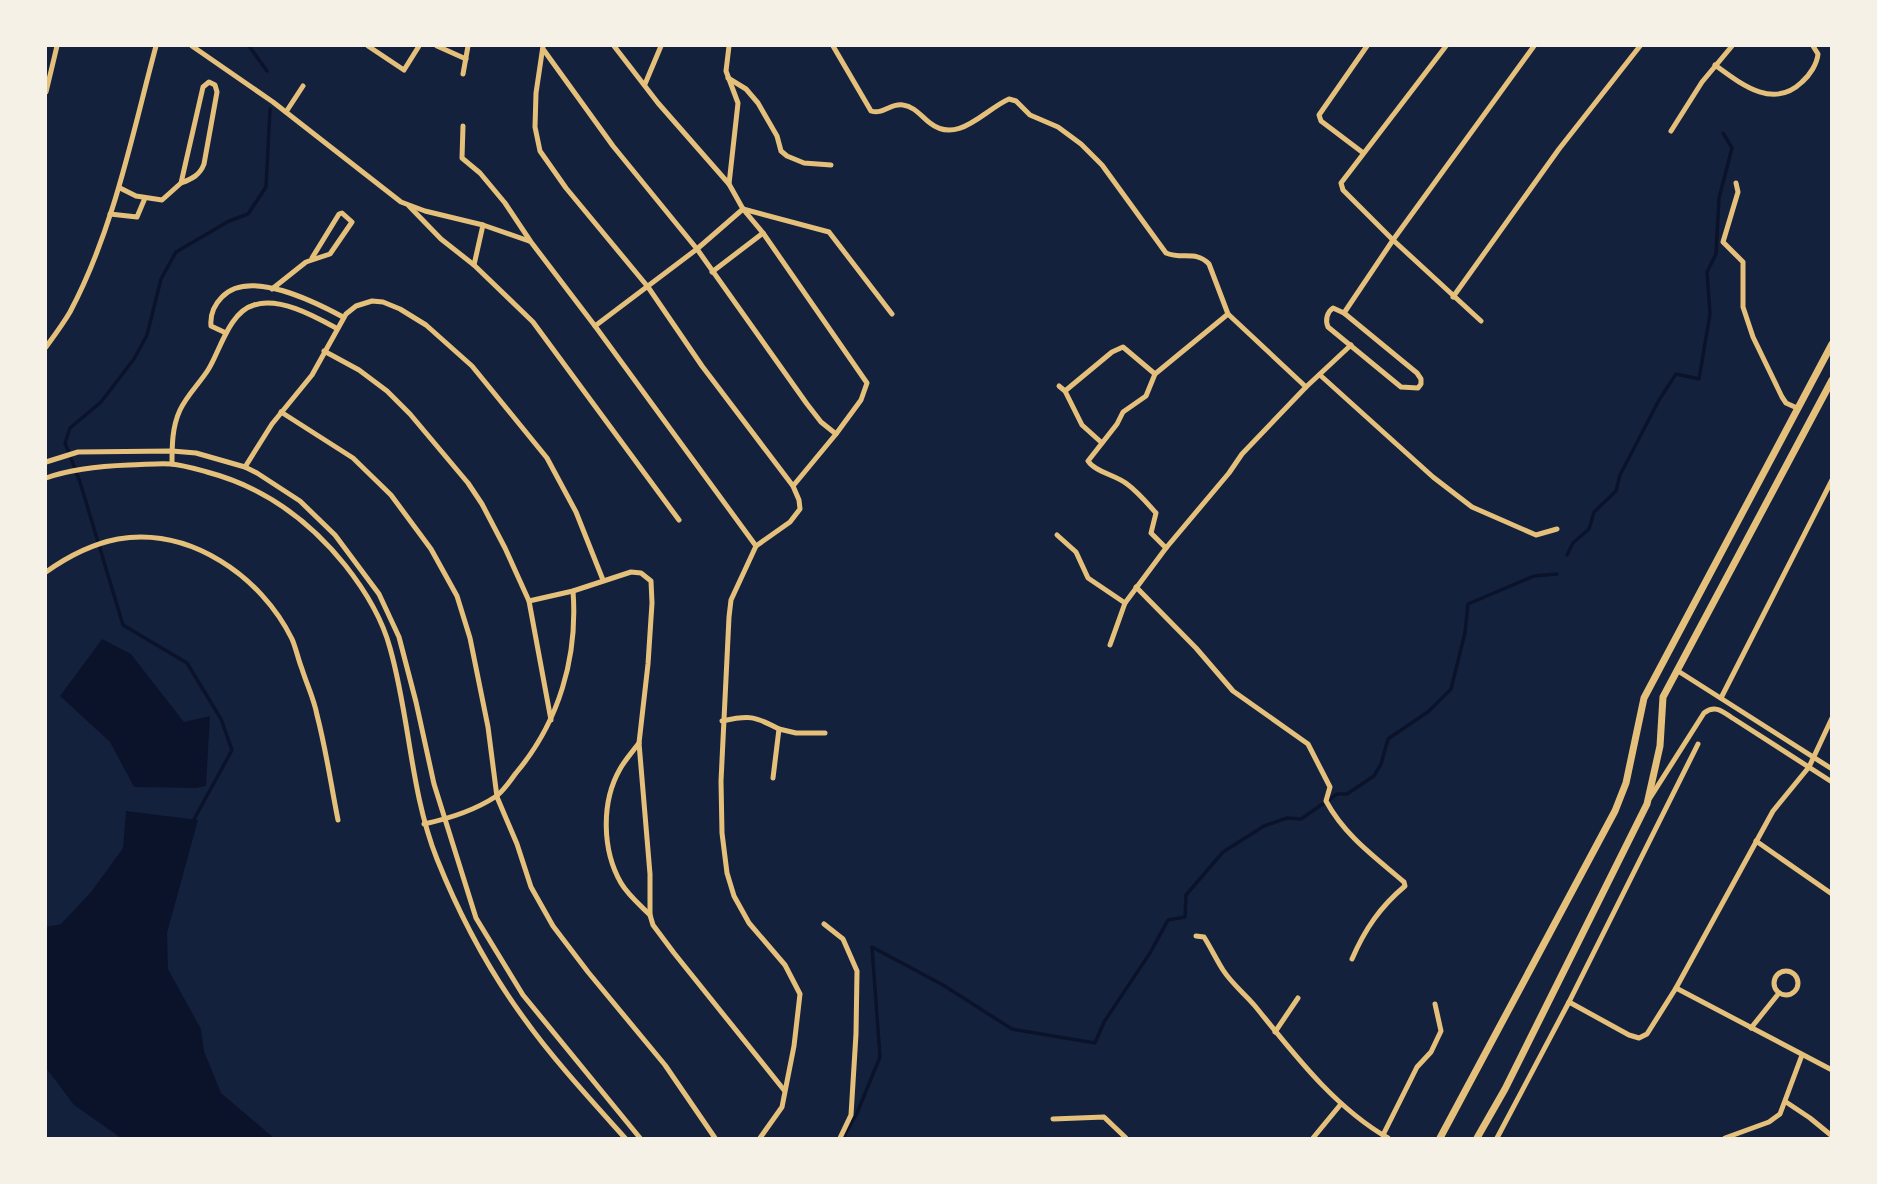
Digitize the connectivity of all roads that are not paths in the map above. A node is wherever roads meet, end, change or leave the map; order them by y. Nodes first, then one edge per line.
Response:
1 (57, 46) edge
2 (156, 46) edge
3 (191, 46) edge
4 (368, 46) edge
5 (419, 46) edge
6 (437, 46) edge
7 (468, 46) edge
8 (614, 46) edge
9 (661, 46) edge
10 (729, 46) edge
11 (833, 46) edge
12 (1367, 46) edge
13 (1446, 46) edge
14 (1534, 46) edge
15 (1640, 46) edge
16 (1732, 46) edge
17 (1813, 46) edge
18 (543, 47) edge
19 (466, 59) junction
20 (1715, 65) junction
21 (463, 74) dead end
22 (728, 78) junction
23 (645, 84) junction
24 (303, 86) dead end
25 (46, 92) edge
26 (286, 113) junction
27 (463, 126) dead end
28 (1671, 131) dead end
29 (1362, 152) junction
30 (831, 165) dead end
31 (181, 183) junction
32 (1736, 183) dead end
33 (729, 184) junction
34 (120, 188) junction
35 (145, 198) junction
36 (409, 206) junction
37 (743, 209) junction
38 (110, 214) junction
39 (483, 225) junction
40 (763, 233) junction
41 (1393, 240) junction
42 (531, 242) junction
43 (697, 248) junction
44 (312, 258) junction
45 (474, 265) junction
46 (712, 272) junction
47 (648, 287) junction
48 (272, 289) junction
49 (1453, 296) junction
50 (1344, 313) junction
51 (892, 314) dead end
52 (1228, 314) junction
53 (343, 317) junction
54 (1481, 321) dead end
55 (595, 326) junction
56 (336, 328) junction
57 (226, 333) junction
58 (1832, 344) edge
59 (1350, 345) junction
60 (46, 347) edge
61 (324, 351) junction
62 (1155, 374) junction
63 (1320, 375) junction
64 (1832, 380) edge
65 (1059, 386) dead end
66 (1306, 387) junction
67 (1065, 391) junction
68 (1797, 408) junction
69 (281, 412) junction
70 (836, 434) junction
71 (1102, 443) junction
72 (172, 451) junction
73 (46, 462) edge
74 (172, 464) junction
75 (245, 467) junction
76 (48, 477) edge
77 (1832, 480) edge
78 (793, 486) junction
79 (679, 520) dead end
80 (1557, 529) dead end
81 (1057, 535) dead end
82 (1726, 540) junction
83 (756, 547) junction
84 (1166, 548) junction
85 (1743, 548) junction
86 (46, 572) edge
87 (603, 580) junction
88 (1136, 587) junction
89 (573, 591) junction
90 (529, 601) junction
91 (1125, 603) junction
92 (1110, 645) dead end
93 (1678, 671) junction
94 (1721, 698) junction
95 (1832, 718) edge
96 (551, 720) junction
97 (722, 721) junction
98 (779, 729) junction
99 (825, 733) dead end
100 (639, 743) junction
101 (1698, 744) dead end
102 (1815, 757) junction
103 (1809, 767) junction
104 (1832, 769) edge
105 (773, 778) dead end
106 (1832, 782) edge
107 (497, 797) junction
108 (1647, 804) junction
109 (338, 820) dead end
110 (444, 820) junction
111 (424, 824) junction
112 (1756, 841) junction
113 (1832, 894) edge
114 (650, 915) junction
115 (824, 924) dead end
116 (1196, 936) dead end
117 (1352, 959) dead end
118 (1676, 988) junction
119 (1779, 993) junction
120 (1298, 998) dead end
121 (1569, 1002) junction
122 (1435, 1004) dead end
123 (1751, 1028) junction
124 (1275, 1032) junction
125 (1802, 1055) junction
126 (1832, 1070) edge
127 (784, 1090) junction
128 (1786, 1102) junction
129 (1341, 1104) junction
130 (1053, 1119) dead end
131 (1832, 1136) edge
132 (1385, 1137) edge
133 (625, 1139) edge
134 (640, 1139) edge
135 (715, 1139) edge
136 (760, 1139) edge
137 (840, 1139) edge
138 (1126, 1139) edge
139 (1313, 1139) edge
140 (1440, 1139) edge
141 (1477, 1139) edge
142 (1497, 1139) edge
143 (1725, 1139) edge

1 - 25 street
2 - 34 street
3 - 26 street
4 - 5 street
6 - 19 street
7 - 19 street
8 - 23 street
9 - 23 street
10 - 22 street
11 - 52 street
12 - 29 street
13 - 29 street
14 - 41 street
15 - 49 street
16 - 20 street
17 - 20 street
18 - 43 street
18 - 47 street
19 - 21 street
20 - 28 street
22 - 30 street
22 - 33 street
23 - 33 street
24 - 26 street
26 - 36 street
27 - 42 street
29 - 41 street
31 - 31 street
31 - 35 street
32 - 68 street
33 - 37 street
34 - 35 street
34 - 38 street
35 - 38 street
36 - 39 street
36 - 45 street
37 - 40 street
37 - 43 street
37 - 51 street
38 - 60 street
39 - 42 street
39 - 45 street
40 - 46 street
40 - 70 street
41 - 49 street
41 - 50 street
42 - 55 street
43 - 46 street
43 - 47 street
44 - 44 street
44 - 48 street
45 - 79 street
46 - 70 street
47 - 55 street
47 - 78 street
48 - 53 street
48 - 57 street
49 - 54 street
50 - 59 street
50 - 59 street
52 - 62 street
52 - 66 street
53 - 56 street
53 - 87 street
55 - 83 street
56 - 57 street
56 - 61 street
57 - 72 street
58 - 68 main road
59 - 63 street
61 - 69 street
61 - 90 street
62 - 67 street
62 - 71 street
63 - 66 street
63 - 80 street
64 - 85 main road
65 - 67 street
66 - 84 street
67 - 71 street
68 - 82 main road
69 - 75 street
69 - 107 street
70 - 78 street
71 - 84 street
72 - 73 street
72 - 74 street
72 - 75 street
74 - 76 street
74 - 111 street
75 - 110 street
77 - 94 street
78 - 83 street
81 - 91 street
82 - 85 main road
82 - 140 main road
83 - 97 street
84 - 88 street
85 - 93 main road
86 - 109 street
87 - 89 street
87 - 100 street
88 - 91 street
88 - 117 street
89 - 90 street
89 - 96 street
90 - 96 street
91 - 92 street
93 - 94 street
93 - 108 main road
94 - 102 street
95 - 102 street
96 - 107 street
97 - 98 street
97 - 127 street
98 - 99 street
98 - 105 street
100 - 114 street
100 - 114 street
101 - 121 street
102 - 103 street
102 - 104 street
103 - 106 street
103 - 108 street
103 - 112 street
107 - 110 street
107 - 135 street
108 - 141 main road
110 - 111 street
110 - 134 street
111 - 133 street
112 - 113 street
112 - 118 street
114 - 127 street
115 - 137 street
116 - 124 street
118 - 121 street
118 - 123 street
119 - 119 street
119 - 123 street
120 - 124 street
121 - 142 street
122 - 132 street
123 - 125 street
124 - 129 street
125 - 126 street
125 - 128 street
127 - 136 street
128 - 131 street
128 - 143 street
129 - 132 street
129 - 139 street
130 - 138 street

